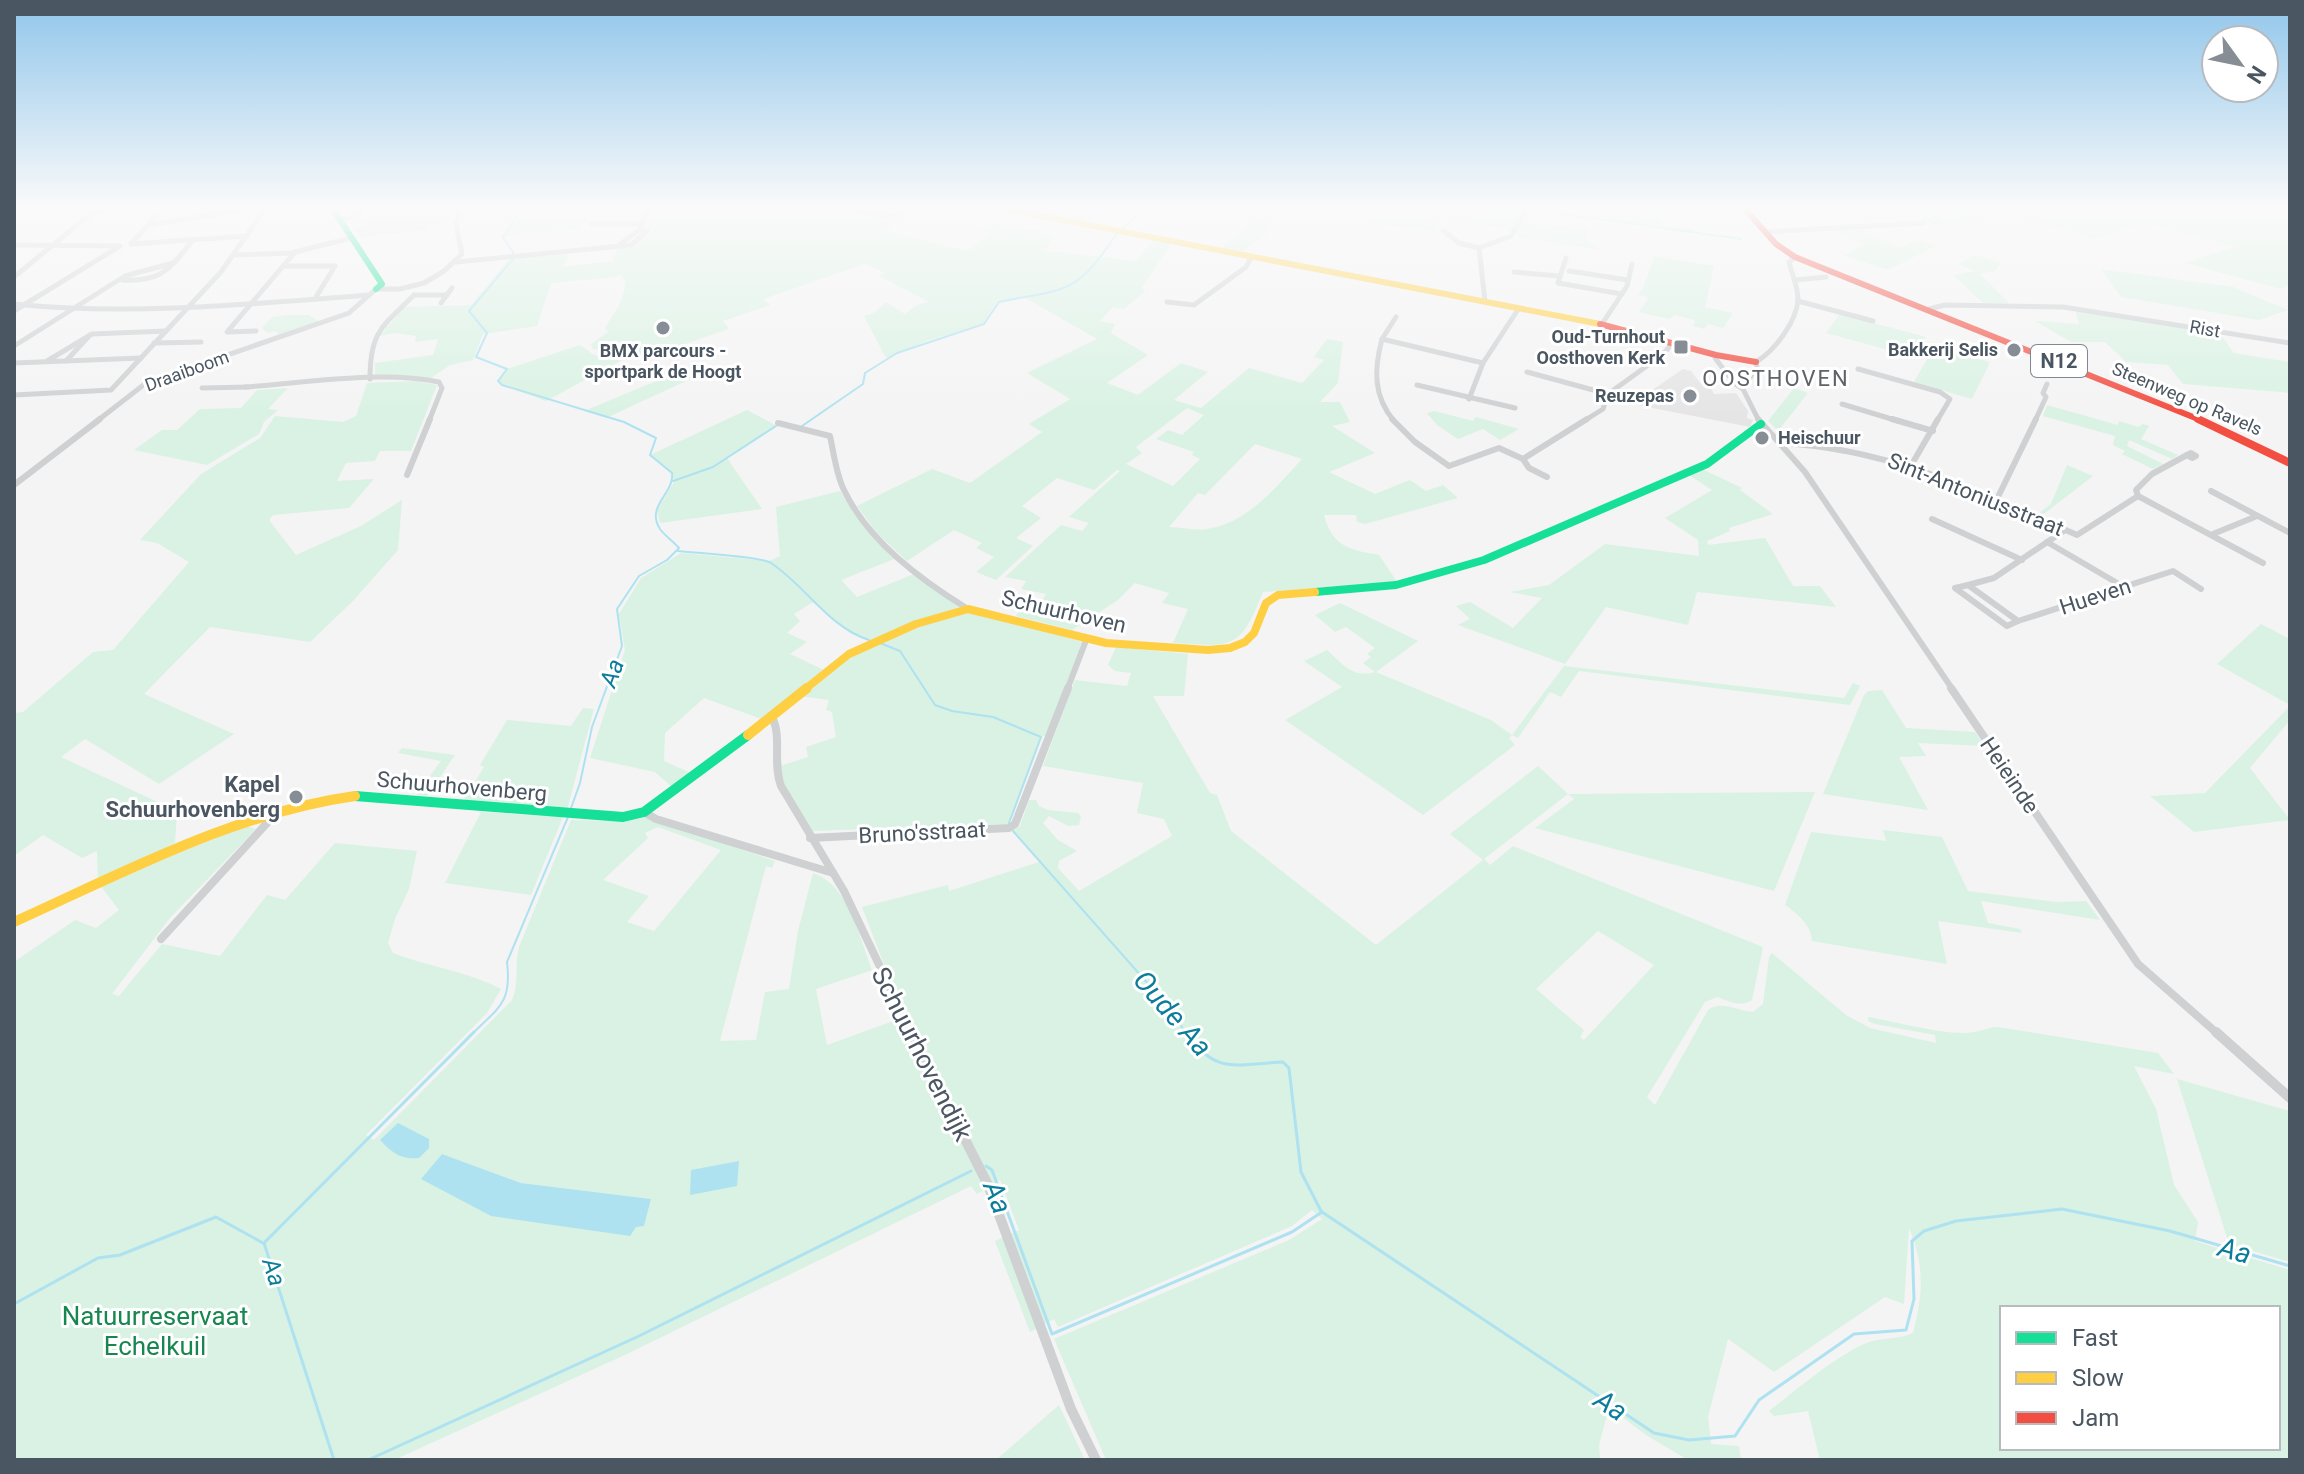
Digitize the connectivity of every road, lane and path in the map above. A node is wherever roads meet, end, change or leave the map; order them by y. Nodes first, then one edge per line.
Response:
1 (69, 278) edge
2 (127, 278) edge
3 (157, 278) edge
4 (214, 278) edge
5 (273, 278) edge
6 (328, 278) edge
7 (378, 278) edge
8 (434, 278) edge
9 (1231, 278) edge
10 (1365, 278) edge
11 (1482, 278) edge
12 (1558, 278) edge
13 (1613, 278) edge
14 (1818, 278) edge
15 (1849, 278) edge
16 (120, 280) junction
17 (1628, 280) joint
18 (1795, 280) joint
19 (452, 288) dead end
20 (373, 292) junction
21 (414, 292) junction
22 (1622, 294) junction
23 (446, 295) junction
24 (316, 297) junction
25 (1485, 301) junction
26 (1798, 301) junction
27 (1167, 302) dead end
28 (441, 303) dead end
29 (14, 304) edge
30 (251, 304) junction
31 (23, 306) junction
32 (190, 306) junction
33 (1519, 308) junction
34 (1929, 309) junction
35 (72, 310) junction
36 (14, 311) edge
37 (1396, 317) dead end
38 (1873, 321) dead end
39 (1602, 324) junction
40 (166, 331) junction
41 (256, 331) dead end
42 (92, 334) junction
43 (1382, 339) junction
44 (201, 342) dead end
45 (154, 343) junction
46 (1673, 343) junction
47 (2290, 343) edge
48 (14, 346) edge
49 (1716, 355) junction
50 (141, 358) junction
51 (47, 361) junction
52 (66, 361) junction
53 (1756, 362) junction
54 (14, 363) edge
55 (1483, 363) junction
56 (1858, 369) dead end
57 (1527, 372) dead end
58 (370, 379) junction
59 (2047, 384) dead end
60 (1417, 385) dead end
61 (202, 388) dead end
62 (1743, 389) junction
63 (1608, 394) junction
64 (14, 395) edge
65 (1469, 399) junction
66 (1842, 404) dead end
67 (1515, 408) dead end
68 (778, 423) dead end
69 (1761, 424) junction
70 (1933, 431) junction
71 (1781, 443) junction
72 (2187, 455) dead end
73 (1523, 459) junction
74 (2290, 463) edge
75 (1912, 464) junction
76 (407, 475) dead end
77 (1547, 477) dead end
78 (14, 485) edge
79 (2211, 491) dead end
80 (2138, 496) junction
81 (1996, 501) junction
82 (2257, 516) junction
83 (1932, 519) dead end
84 (2065, 530) junction
85 (2290, 533) edge
86 (2213, 534) junction
87 (2047, 542) junction
88 (2022, 560) junction
89 (2263, 563) dead end
90 (2163, 565) dead end
91 (2173, 571) junction
92 (1968, 585) junction
93 (2124, 587) junction
94 (2201, 589) dead end
95 (968, 609) junction
96 (2018, 621) junction
97 (1087, 638) junction
98 (771, 716) junction
99 (278, 811) junction
100 (644, 812) junction
101 (810, 838) junction
102 (833, 873) junction
103 (29, 915) junction
104 (14, 916) edge
105 (14, 922) edge
106 (161, 939) dead end
107 (2290, 1098) edge
108 (1096, 1460) edge

1 - 31 street
2 - 16 street
3 - 16 street
4 - 32 street
5 - 30 street
6 - 24 street
7 - 20 street
8 - 21 street
9 - 27 street
10 - 25 street
11 - 25 street
12 - 22 street
13 - 17 street
14 - 18 street
15 - 34 street, Steenweg op Ravels / N12
16 - 35 street
17 - 22 street
18 - 26 street
19 - 23 street
20 - 21 street
20 - 24 street
20 - 78 street, Draaiboom
21 - 23 street
21 - 58 street
22 - 39 street
23 - 28 street
24 - 30 street
25 - 33 street
26 - 38 street
26 - 53 street
29 - 31 street
30 - 32 street
30 - 41 street
31 - 35 street
31 - 36 street
32 - 35 street
32 - 40 street
33 - 39 street
33 - 55 street
34 - 47 street, Rist
34 - 74 street, Steenweg op Ravels / N12
35 - 48 street
37 - 43 street
39 - 46 street
40 - 42 street
40 - 45 street
42 - 51 street
42 - 52 street
43 - 55 street
43 - 73 street
44 - 45 street
45 - 50 street
46 - 49 street
46 - 63 street
49 - 53 street
49 - 62 street, Heieinde
50 - 52 street
50 - 64 street
51 - 52 street
51 - 54 street
53 - 62 street
55 - 65 street
56 - 70 street
57 - 63 street
58 - 61 street
58 - 76 street
59 - 81 street
60 - 65 street
62 - 69 street, Heieinde
63 - 73 street
65 - 67 street
66 - 70 street
68 - 95 street
69 - 71 street, Heieinde
69 - 97 street, Schuurhoven
70 - 75 street
71 - 75 street, Sint-Antoniusstraat
71 - 107 street, Heieinde
72 - 80 street, Sint-Antoniusstraat
73 - 77 street
75 - 81 street, Sint-Antoniusstraat
79 - 82 street
80 - 84 street, Sint-Antoniusstraat
80 - 86 street
81 - 84 street, Sint-Antoniusstraat
82 - 85 street
82 - 86 street
83 - 88 street
84 - 87 street
86 - 89 street
87 - 88 street
87 - 93 street
88 - 92 street
90 - 91 street
91 - 93 street, Hueven
91 - 94 street
92 - 96 street
92 - 96 street
93 - 96 street, Hueven
95 - 97 street, Schuurhoven
95 - 98 street, Schuurhoven
97 - 101 street, Bruno'sstraat
98 - 100 street, Schuurhoven
98 - 101 street
99 - 100 street, Schuurhovenberg
99 - 103 street, Schuurhovenberg
99 - 106 street
100 - 102 street
101 - 102 street, Schuurhovendijk
102 - 108 street, Schuurhovendijk
103 - 104 street, Schuurhovenberg
103 - 105 street, Schuurhovenberg

